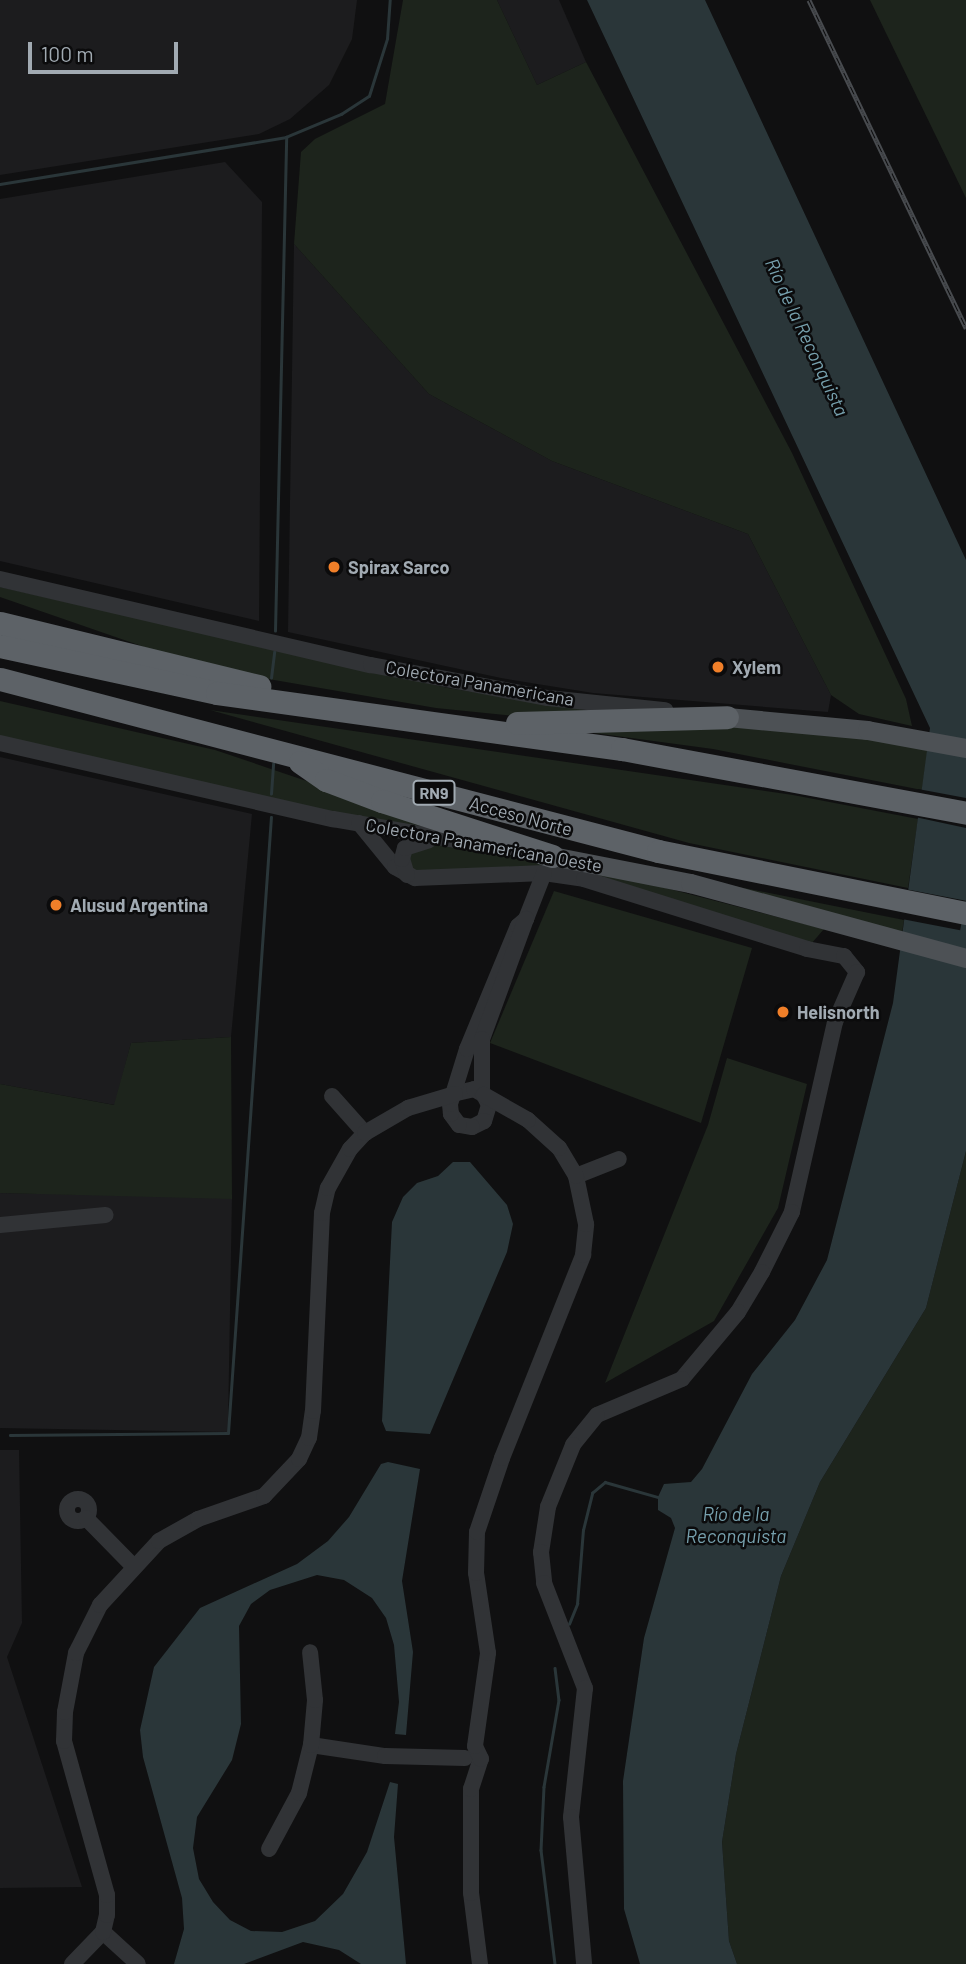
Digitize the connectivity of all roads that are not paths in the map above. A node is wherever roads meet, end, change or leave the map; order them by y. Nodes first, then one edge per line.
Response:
1 (0, 579) edge
2 (0, 622) edge
3 (0, 646) edge
4 (7, 681) edge
5 (357, 711) junction
6 (727, 716) junction
7 (0, 743) edge
8 (966, 748) edge
9 (288, 754) junction
10 (966, 813) edge
11 (359, 823) junction
12 (439, 838) junction
13 (548, 865) junction
14 (407, 875) junction
15 (966, 913) edge
16 (966, 958) edge
17 (474, 1051) junction
18 (456, 1094) junction
19 (483, 1094) junction
20 (332, 1096) dead end
21 (431, 1101) junction
22 (512, 1110) junction
23 (451, 1114) junction
24 (488, 1116) junction
25 (365, 1133) junction
26 (619, 1159) dead end
27 (576, 1176) junction
28 (106, 1215) dead end
29 (0, 1225) edge
30 (86, 1518) dead end
31 (132, 1565) junction
32 (310, 1652) dead end
33 (312, 1745) junction
34 (471, 1759) junction
35 (269, 1849) dead end
36 (103, 1932) junction
37 (72, 1964) edge
38 (138, 1964) edge
39 (480, 1964) edge
40 (584, 1964) edge

1 - 6 street, Colectora Panamericana
2 - 5 highway
3 - 5 highway
4 - 9 highway, Acceso Norte / RN9
5 - 6 highway
5 - 10 highway
6 - 8 main road, Colectora Panamericana
7 - 11 street, Colectora Panamericana Oeste
9 - 13 highway
9 - 15 highway, Acceso Norte / RN9
11 - 12 street, Colectora Panamericana Oeste
11 - 14 street
12 - 13 street, Colectora Panamericana Oeste
12 - 14 street
13 - 14 street
13 - 16 main road, Colectora Panamericana Oeste
13 - 17 street
13 - 40 street
17 - 18 street
17 - 19 street
18 - 19 street
18 - 21 street
18 - 23 street
19 - 22 street
19 - 24 street
20 - 25 street
21 - 23 street
21 - 25 street
22 - 24 street
22 - 27 street
23 - 24 street
25 - 31 street
26 - 27 street
27 - 34 street
28 - 29 street
30 - 31 street
31 - 36 street
32 - 33 street
33 - 34 street
33 - 35 street
34 - 39 street
36 - 37 street
36 - 38 street

